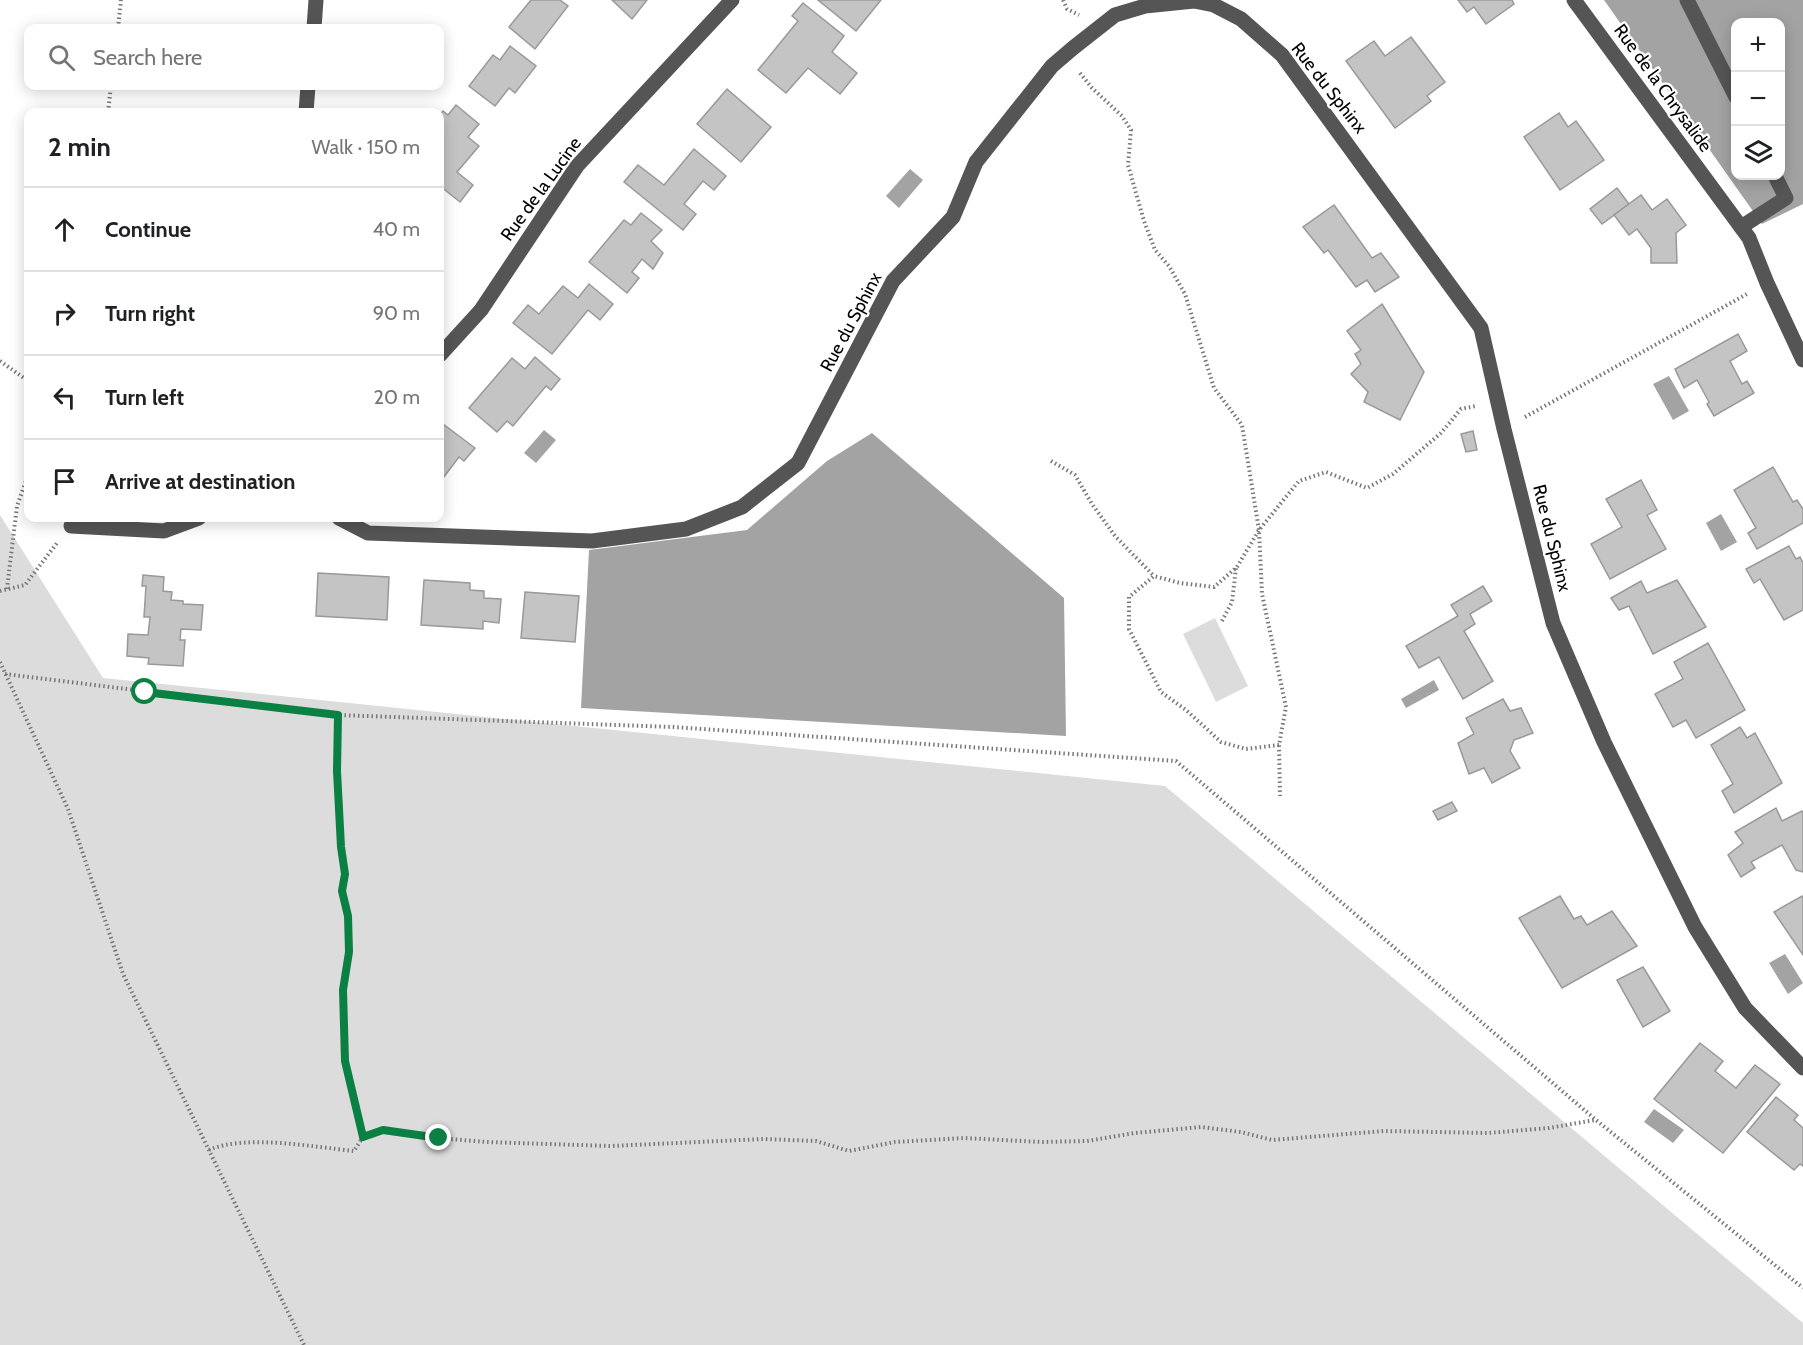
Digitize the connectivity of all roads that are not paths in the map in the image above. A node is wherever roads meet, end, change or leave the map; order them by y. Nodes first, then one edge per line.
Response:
1 (316, 0) edge
2 (732, 0) edge
3 (1574, 0) edge
4 (1687, 0) edge
5 (314, 24) edge
6 (1731, 87) edge
7 (308, 90) edge
8 (306, 108) edge
9 (1777, 180) edge
10 (1741, 227) junction
11 (444, 351) edge
12 (1803, 360) edge
13 (188, 522) edge
14 (347, 522) edge
15 (71, 526) road end
16 (1803, 1068) edge

1 - 5 street
2 - 11 street, Rue de la Lucine
3 - 10 street, Rue de la Chrysalide
4 - 6 street
7 - 8 street
9 - 10 street
10 - 12 street, Rue de la Chrysalide
13 - 15 street
14 - 16 street, Rue du Sphinx

